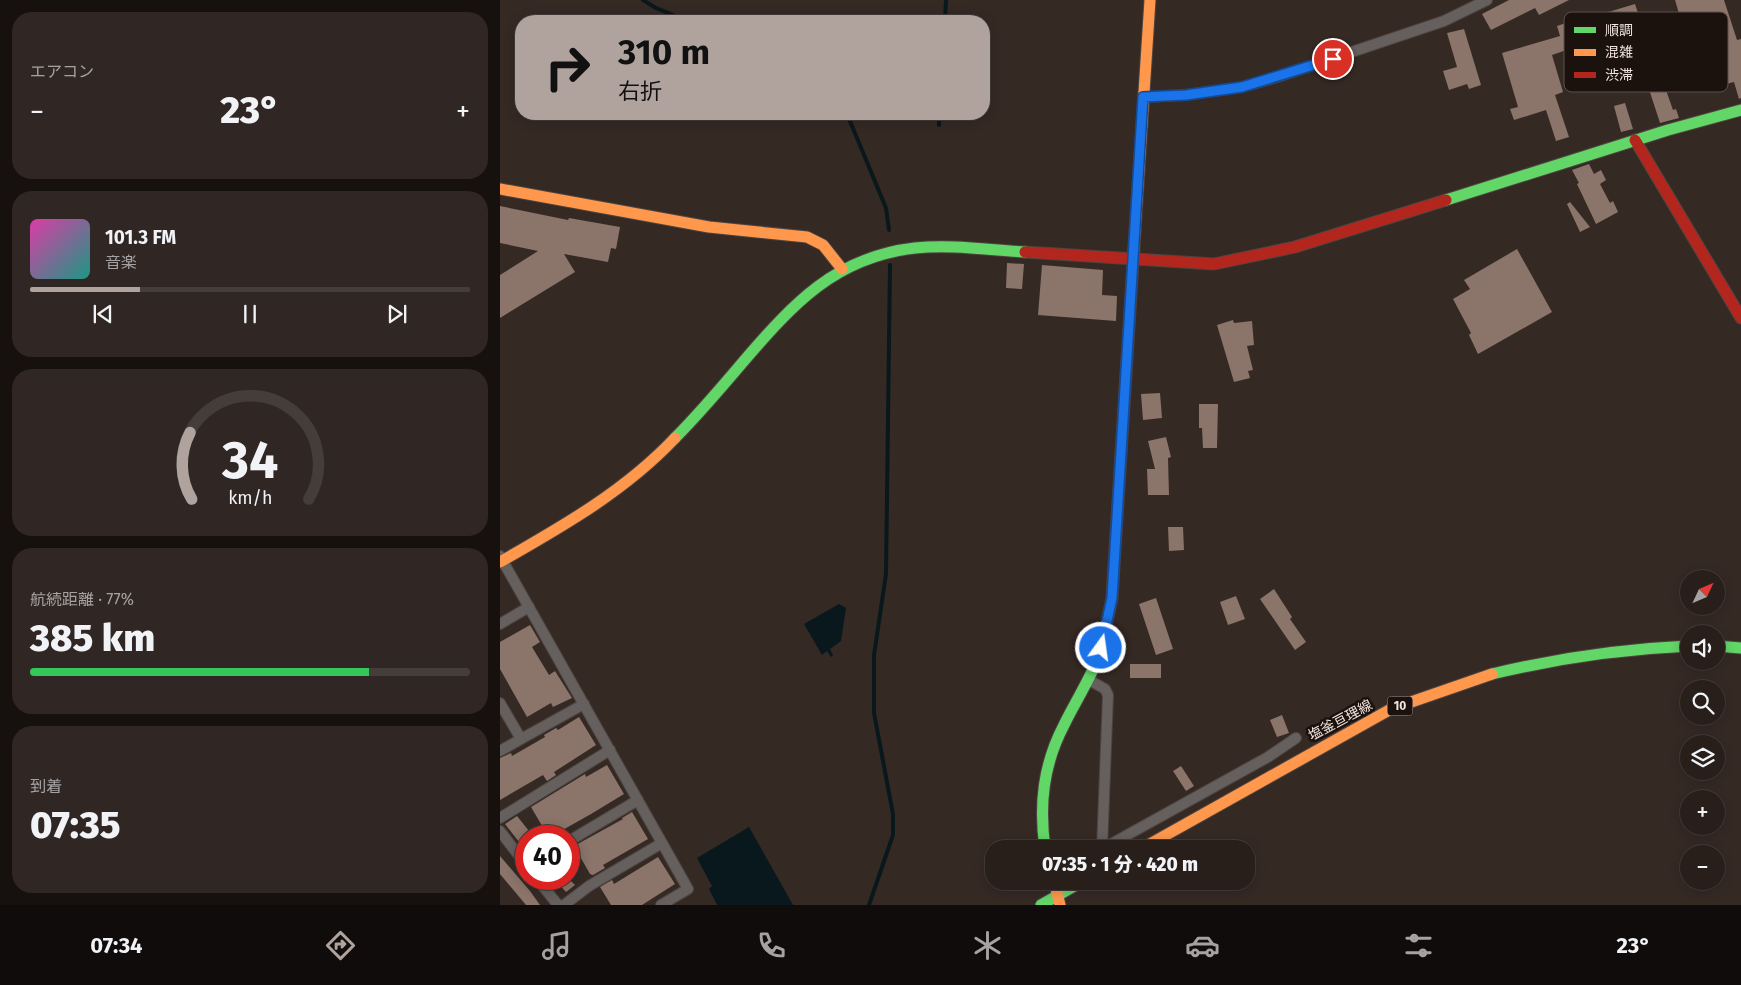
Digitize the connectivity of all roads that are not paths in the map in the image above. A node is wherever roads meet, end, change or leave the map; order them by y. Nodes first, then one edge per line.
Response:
1 (1150, 0) edge
2 (1487, 0) edge
3 (1143, 97) junction
4 (1741, 110) edge
5 (1635, 140) junction
6 (500, 189) edge
7 (1133, 258) junction
8 (842, 270) junction
9 (1741, 318) edge
10 (501, 559) edge
11 (529, 607) junction
12 (500, 624) edge
13 (1680, 646) edge
14 (1725, 647) edge
15 (1741, 648) edge
16 (1089, 680) junction
17 (500, 704) edge
18 (584, 704) junction
19 (521, 738) junction
20 (1296, 738) dead end
21 (610, 750) junction
22 (500, 751) edge
23 (638, 800) junction
24 (500, 818) edge
25 (500, 831) edge
26 (580, 834) edge
27 (1044, 840) edge
28 (1102, 840) edge
29 (1118, 840) edge
30 (1157, 840) edge
31 (662, 843) junction
32 (515, 851) edge
33 (546, 890) edge
34 (1072, 890) edge
35 (1059, 900) edge
36 (558, 905) edge
37 (564, 905) edge
38 (661, 905) edge
39 (1042, 905) edge

1 - 3 street
2 - 3 street
3 - 7 street
4 - 5 street
5 - 7 street
5 - 9 street
6 - 8 street
7 - 8 street
7 - 16 street
8 - 10 street
10 - 11 street
11 - 12 street
11 - 18 street
13 - 30 street, 塩釜亘理線 / 10
14 - 15 street
16 - 27 street
16 - 28 street
17 - 19 street
18 - 19 street
18 - 21 street
19 - 22 street
20 - 29 street
21 - 23 street
21 - 24 street
23 - 26 street
23 - 31 street
25 - 32 street
31 - 37 street
31 - 38 street
33 - 36 street
34 - 35 street
35 - 39 street

